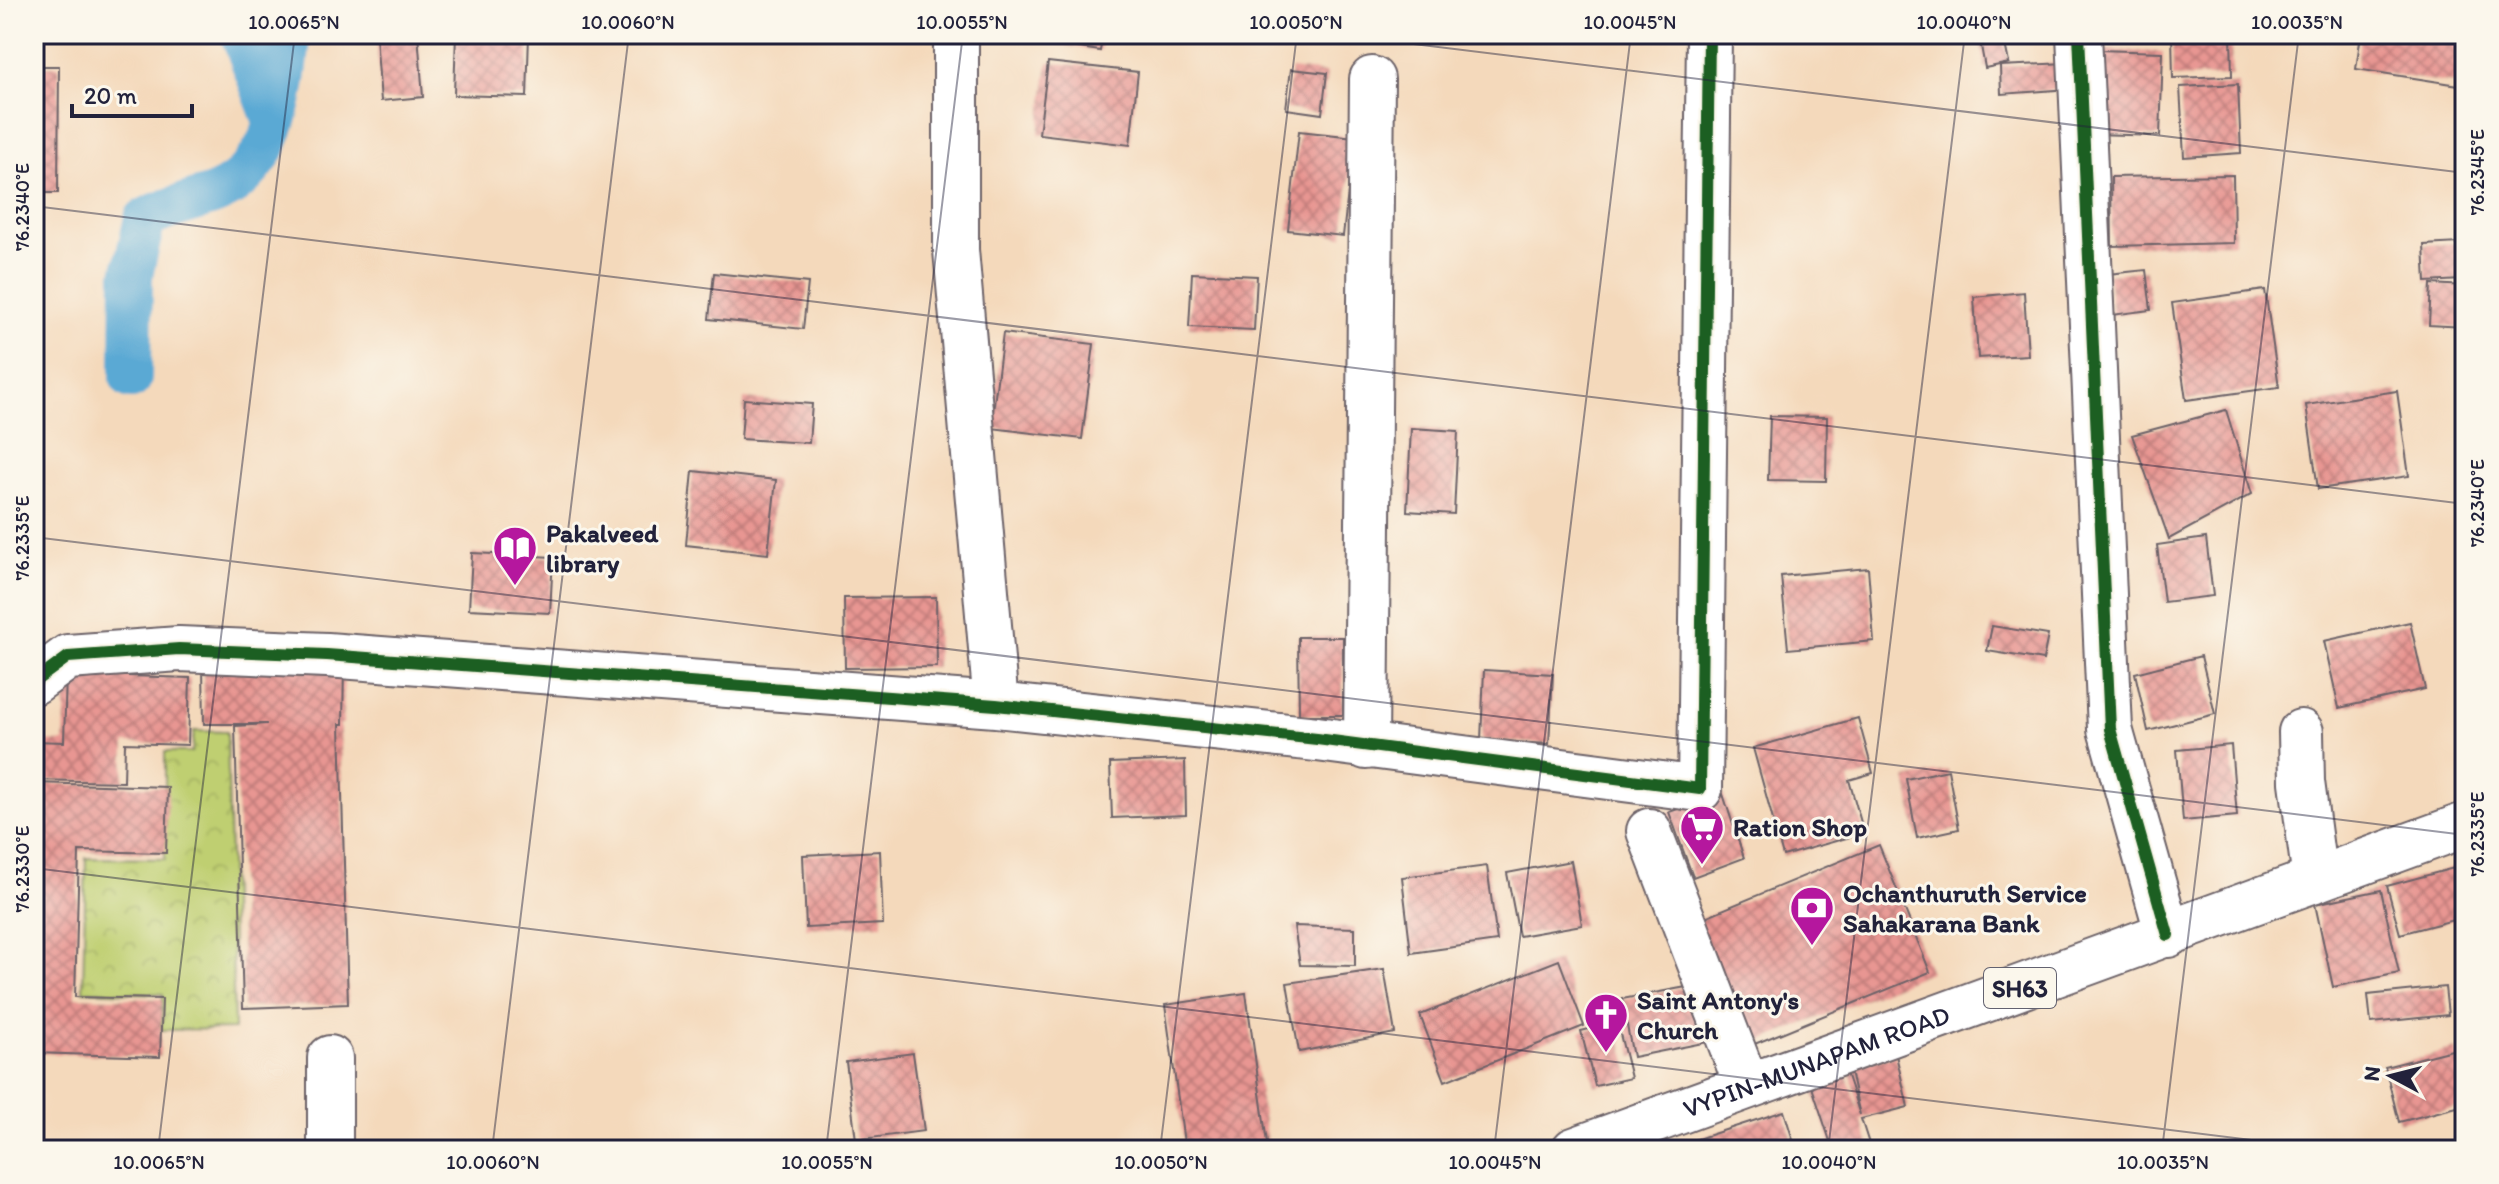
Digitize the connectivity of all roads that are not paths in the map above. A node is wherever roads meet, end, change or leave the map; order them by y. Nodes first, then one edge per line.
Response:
1 (956, 34) edge
2 (1709, 34) edge
3 (2079, 34) edge
4 (1372, 79) dead end
5 (34, 682) edge
6 (996, 705) junction
7 (2301, 732) dead end
8 (1366, 747) junction
9 (2465, 825) edge
10 (1649, 831) dead end
11 (2315, 880) junction
12 (2168, 935) junction
13 (330, 1058) dead end
14 (1747, 1086) junction
15 (1663, 1134) edge
16 (330, 1150) edge
17 (1574, 1150) edge

1 - 6 street
2 - 8 street
3 - 12 street
4 - 8 street
5 - 6 street
6 - 8 street
7 - 11 street
9 - 11 street, VYPIN-MUNAPAM ROAD / SH63
10 - 14 street
11 - 12 street, VYPIN-MUNAPAM ROAD / SH63
12 - 14 street, VYPIN-MUNAPAM ROAD / SH63
13 - 16 street
14 - 15 street, VYPIN-MUNAPAM ROAD / SH63
15 - 17 street, VYPIN-MUNAPAM ROAD / SH63

